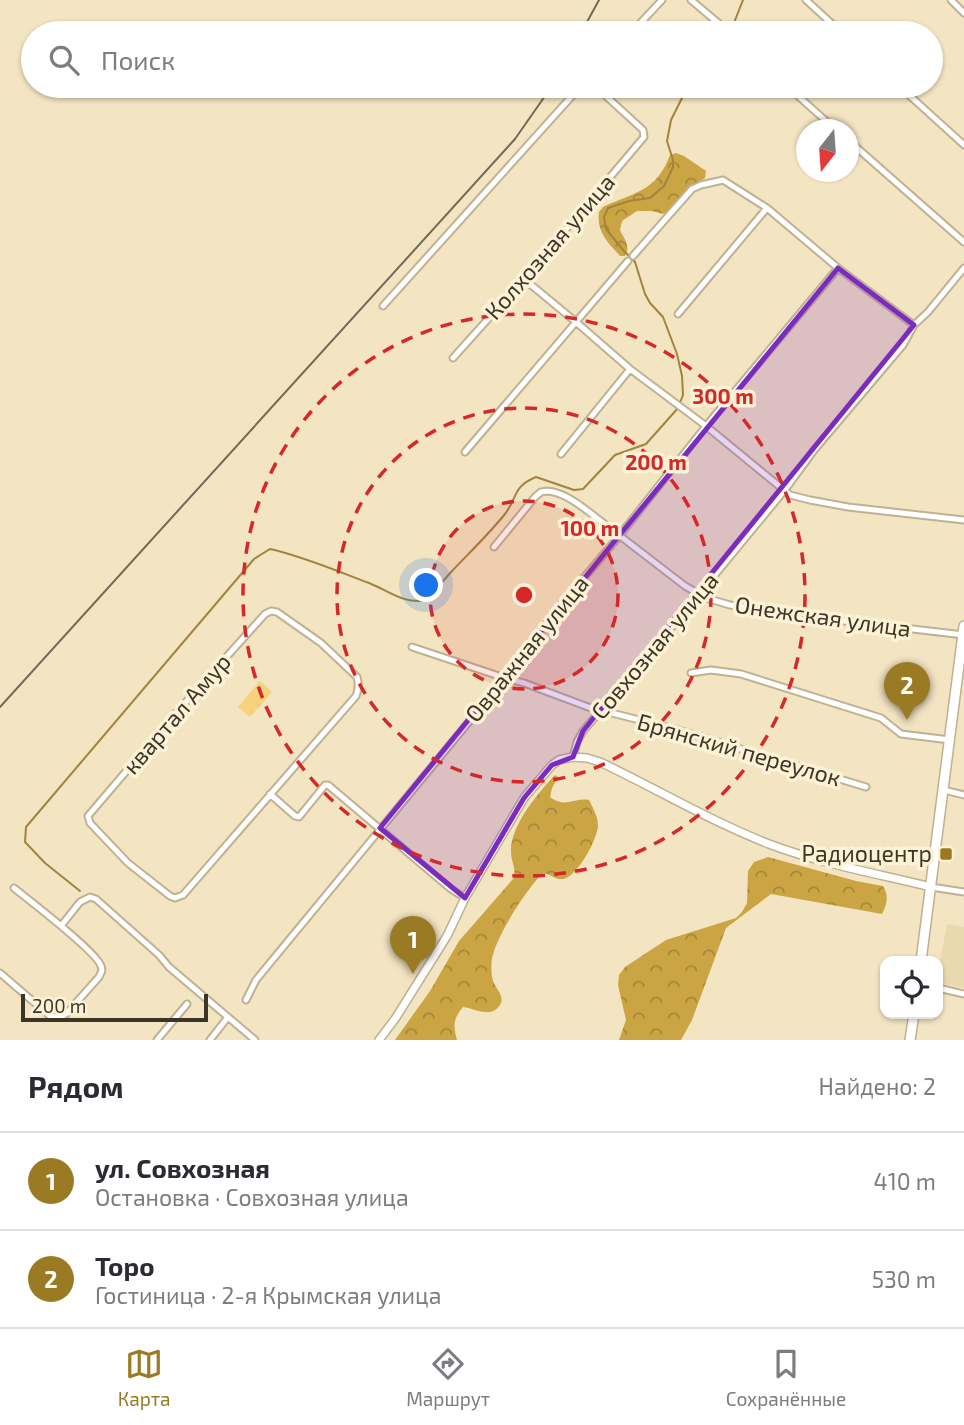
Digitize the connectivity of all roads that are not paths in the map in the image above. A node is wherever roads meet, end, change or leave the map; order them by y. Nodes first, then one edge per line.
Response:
1 (662, 0) edge
2 (691, 0) edge
3 (806, 0) edge
4 (951, 0) edge
5 (964, 13) edge
6 (642, 21) edge
7 (716, 21) edge
8 (829, 21) edge
9 (570, 98) edge
10 (608, 98) edge
11 (800, 98) edge
12 (912, 98) edge
13 (824, 119) edge
14 (964, 145) edge
15 (859, 150) edge
16 (767, 208) junction
17 (964, 242) edge
18 (838, 268) junction
19 (964, 268) edge
20 (524, 279) junction
21 (383, 306) dead end
22 (678, 314) dead end
23 (576, 322) junction
24 (914, 325) junction
25 (453, 358) dead end
26 (630, 369) junction
27 (706, 426) junction
28 (465, 452) dead end
29 (561, 454) dead end
30 (784, 491) junction
31 (964, 520) edge
32 (620, 535) junction
33 (494, 547) dead end
34 (698, 594) junction
35 (964, 632) edge
36 (412, 647) dead end
37 (691, 673) dead end
38 (505, 678) junction
39 (601, 711) junction
40 (950, 740) junction
41 (573, 757) junction
42 (866, 787) dead end
43 (944, 790) junction
44 (270, 794) junction
45 (964, 794) edge
46 (380, 828) junction
47 (931, 887) junction
48 (15, 888) dead end
49 (964, 892) edge
50 (465, 898) junction
51 (61, 926) junction
52 (922, 956) edge
53 (0, 973) edge
54 (943, 989) edge
55 (964, 994) edge
56 (246, 1000) dead end
57 (187, 1004) dead end
58 (228, 1017) junction
59 (913, 1019) edge
60 (157, 1040) edge
61 (210, 1040) edge
62 (255, 1040) edge
63 (379, 1040) edge
64 (910, 1040) edge

1 - 6 street
2 - 7 street
3 - 8 street
4 - 5 street
9 - 21 street
10 - 20 street, Колхозная улица
11 - 13 street
12 - 14 street
15 - 17 street
16 - 18 street
16 - 22 street
16 - 23 street
18 - 24 street
18 - 27 street, Овражная улица
19 - 24 street, Совхозная улица
20 - 23 street
20 - 25 street, Колхозная улица
23 - 26 street
23 - 28 street
24 - 30 street, Совхозная улица
26 - 27 street
26 - 29 street
27 - 30 street
27 - 32 street, Овражная улица
30 - 31 street
30 - 34 street, Совхозная улица
32 - 33 street, Онежская улица
32 - 34 street, Онежская улица
32 - 38 street, Овражная улица
34 - 35 street, Онежская улица
34 - 39 street, Совхозная улица
35 - 40 highway
36 - 38 street, Брянский переулок
37 - 40 street
38 - 39 street, Брянский переулок
38 - 46 street, Овражная улица
39 - 41 street, Совхозная улица
39 - 42 street, Брянский переулок
40 - 43 highway
41 - 47 main road
41 - 50 main road
43 - 45 street
43 - 47 highway
44 - 44 street, квартал Амур
44 - 46 street
46 - 50 street
46 - 56 street, Овражная улица
47 - 49 street
47 - 52 highway
48 - 51 street
50 - 63 main road
51 - 53 street
51 - 58 street
54 - 55 street
57 - 60 street
58 - 61 street
58 - 62 street
59 - 64 highway

